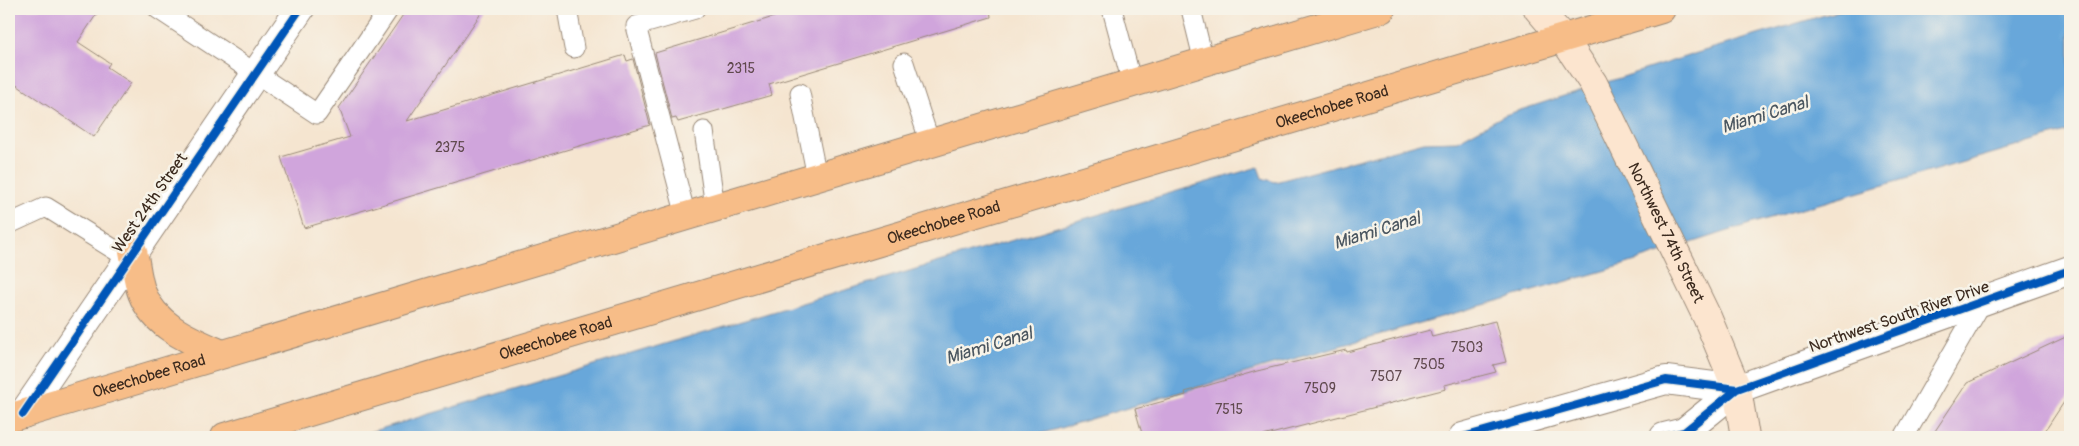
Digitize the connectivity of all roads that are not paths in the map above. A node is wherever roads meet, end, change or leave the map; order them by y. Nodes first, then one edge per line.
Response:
1 (158, 9) edge
2 (300, 9) edge
3 (389, 9) edge
4 (567, 9) edge
5 (695, 9) edge
6 (1112, 9) edge
7 (1190, 9) edge
8 (1381, 9) edge
9 (1538, 9) edge
10 (1661, 9) edge
11 (1563, 38) junction
12 (574, 48) dead end
13 (1204, 62) junction
14 (904, 63) dead end
15 (256, 74) junction
16 (1132, 83) junction
17 (800, 93) dead end
18 (704, 131) dead end
19 (930, 143) junction
20 (817, 177) junction
21 (715, 207) junction
22 (686, 216) junction
23 (9, 224) edge
24 (131, 255) junction
25 (2070, 270) edge
26 (1982, 302) junction
27 (222, 354) junction
28 (1737, 389) junction
29 (14, 421) edge
30 (225, 437) edge
31 (1463, 437) edge
32 (1664, 437) edge
33 (1745, 437) edge
34 (1904, 437) edge

1 - 15 lane
2 - 15 street, West 24th Street
3 - 15 lane
4 - 12 lane
5 - 22 lane
6 - 16 lane
7 - 13 lane
8 - 13 highway, Okeechobee Road
9 - 11 main road, Northwest 74th Street
10 - 11 highway, Okeechobee Road
11 - 28 main road, Northwest 74th Street
11 - 30 highway, Okeechobee Road
13 - 16 highway, Okeechobee Road
14 - 19 lane
15 - 24 street, West 24th Street
16 - 19 highway, Okeechobee Road
17 - 20 lane
18 - 21 lane
19 - 20 highway, Okeechobee Road
20 - 21 highway, Okeechobee Road
21 - 22 highway, Okeechobee Road
22 - 27 highway, Okeechobee Road
23 - 24 lane
24 - 27 highway
24 - 29 street, West 24th Street
25 - 26 street, Northwest South River Drive
26 - 28 street, Northwest South River Drive
26 - 34 lane
27 - 29 highway, Okeechobee Road
28 - 31 street, Northwest South River Drive
28 - 32 street, Northwest South River Drive
28 - 33 main road, Northwest 74th Street

